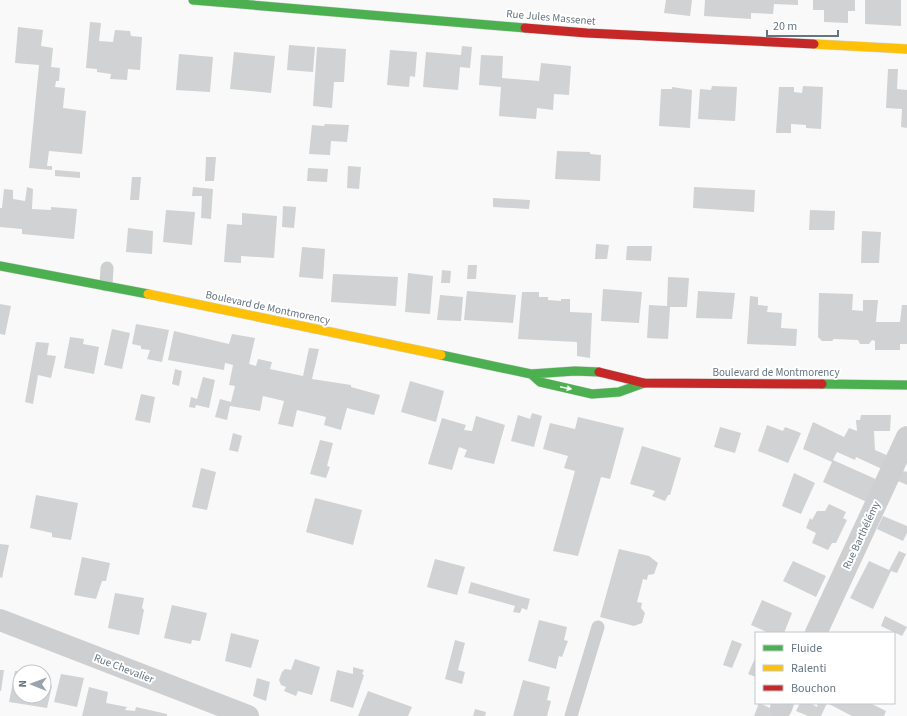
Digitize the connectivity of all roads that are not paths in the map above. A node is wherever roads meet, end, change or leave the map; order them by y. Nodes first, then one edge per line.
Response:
1 (193, 0) edge
2 (262, 3) edge
3 (907, 49) edge
4 (0, 266) edge
5 (107, 268) dead end
6 (106, 285) junction
7 (530, 374) junction
8 (644, 383) junction
9 (907, 385) edge
10 (907, 437) edge
11 (0, 620) edge
12 (598, 627) dead end
13 (816, 632) edge
14 (248, 716) edge
15 (571, 716) edge

1 - 2 street, Rue Jules Massenet
2 - 3 street, Rue Jules Massenet
4 - 6 street, Boulevard de Montmorency
5 - 6 lane
6 - 7 street, Boulevard de Montmorency
7 - 8 street, Boulevard de Montmorency
7 -> 8 street, Boulevard de Montmorency
8 - 9 street, Boulevard de Montmorency
10 - 13 street, Rue Barthélémy
11 - 14 street, Rue Chevalier
12 - 15 lane

